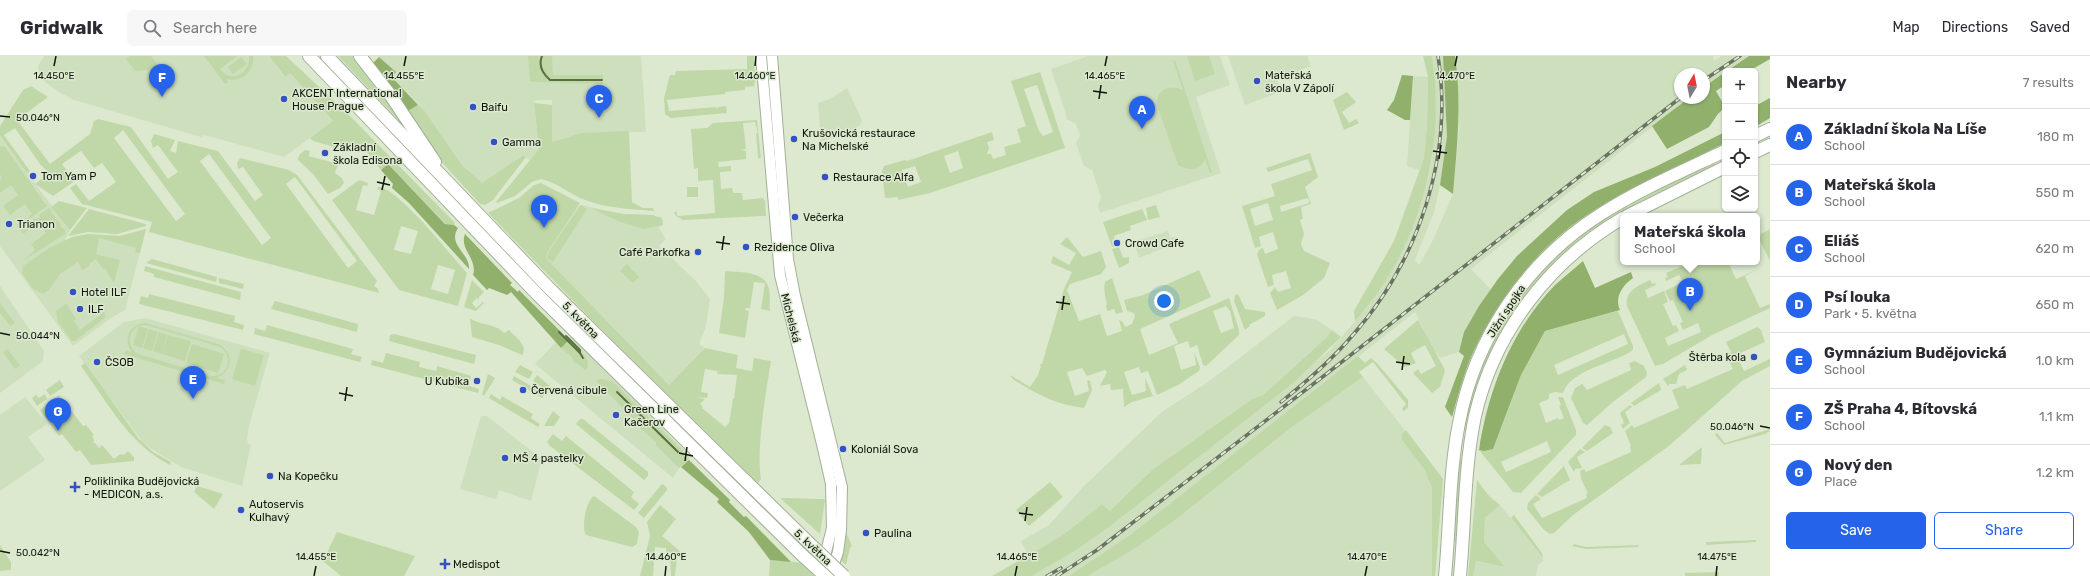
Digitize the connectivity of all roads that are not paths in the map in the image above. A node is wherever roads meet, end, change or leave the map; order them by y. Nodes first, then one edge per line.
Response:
1 (310, 56) edge
2 (327, 56) edge
3 (360, 56) edge
4 (761, 56) edge
5 (772, 56) edge
6 (1770, 129) edge
7 (1758, 135) edge
8 (1770, 145) edge
9 (1758, 151) edge
10 (1722, 152) edge
11 (1722, 168) edge
12 (461, 197) junction
13 (1633, 213) edge
14 (1620, 220) edge
15 (819, 576) edge
16 (825, 576) edge
17 (830, 576) edge
18 (844, 576) edge
19 (1445, 576) edge
20 (1460, 576) edge

1 - 16 highway, 5. května, bridge
2 - 12 highway, 5. května
3 - 12 highway
4 - 15 main road, Michelská
5 - 17 main road, Michelská
6 - 7 highway
8 - 9 highway
10 - 19 highway, Jižní spojka
11 - 13 highway
12 - 18 highway, 5. května, bridge
14 - 20 highway, Jižní spojka

